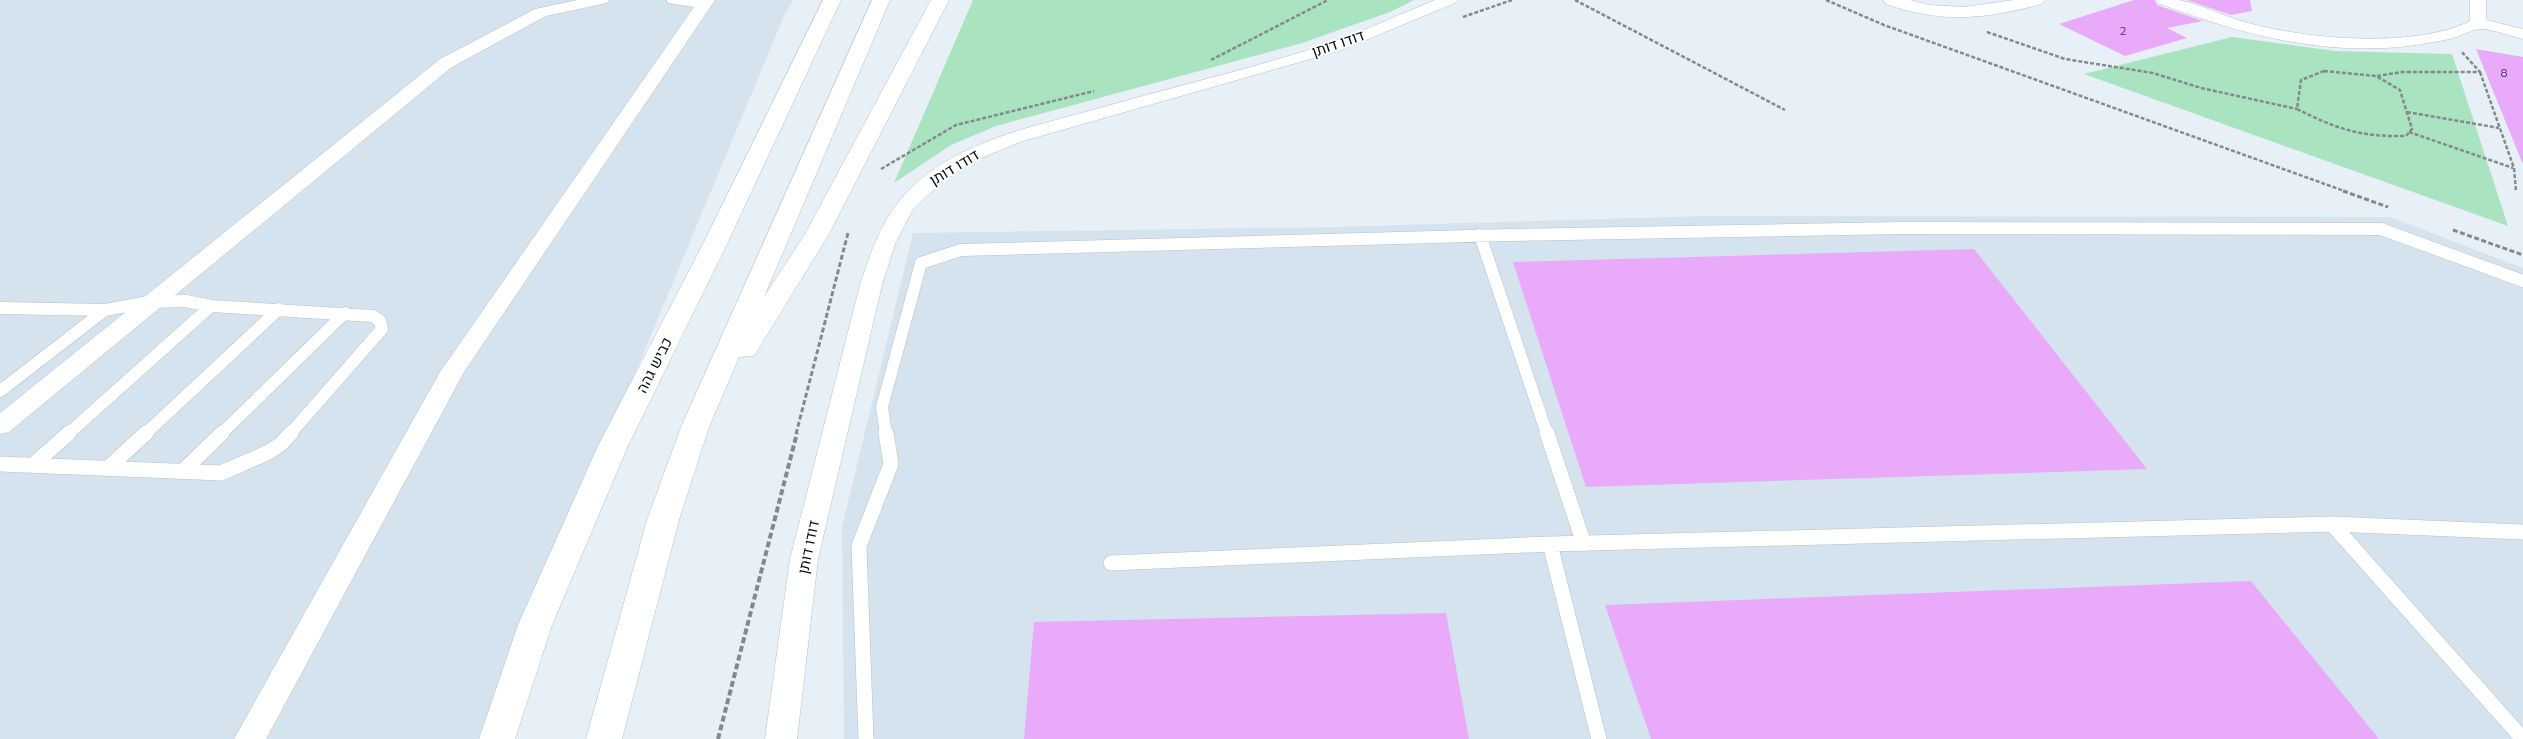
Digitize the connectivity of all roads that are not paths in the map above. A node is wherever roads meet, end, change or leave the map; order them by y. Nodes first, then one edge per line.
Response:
1 (602, 0) edge
2 (674, 0) edge
3 (832, 0) edge
4 (881, 0) edge
5 (940, 0) edge
6 (1449, 0) edge
7 (1892, 0) edge
8 (2015, 0) edge
9 (2036, 0) edge
10 (2164, 0) edge
11 (2478, 0) edge
12 (706, 2) edge
13 (1945, 7) edge
14 (2478, 23) junction
15 (2523, 34) edge
16 (1480, 236) junction
17 (2523, 281) edge
18 (149, 302) junction
19 (211, 306) junction
20 (0, 308) edge
21 (279, 309) junction
22 (105, 310) junction
23 (345, 313) junction
24 (0, 391) edge
25 (8, 413) edge
26 (0, 426) edge
27 (695, 427) junction
28 (0, 464) edge
29 (33, 465) junction
30 (108, 468) junction
31 (183, 471) junction
32 (2332, 524) junction
33 (2523, 532) edge
34 (1550, 544) junction
35 (1584, 544) junction
36 (1111, 563) dead end
37 (250, 739) edge
38 (497, 739) edge
39 (604, 739) edge
40 (781, 739) edge
41 (866, 739) edge
42 (1599, 739) edge
43 (2523, 739) edge

1 - 18 street
2 - 12 street
3 - 38 main road, כביש גהה
4 - 27 main road
5 - 27 main road
6 - 40 street, דודו דותן
7 - 13 main road
8 - 13 main road
9 - 13 main road
10 - 14 street
11 - 14 street
12 - 37 street
14 - 15 street
16 - 17 lane
16 - 35 lane
16 - 41 lane
18 - 19 lane
18 - 22 lane
18 - 25 street
19 - 21 lane
19 - 29 lane
20 - 22 lane
21 - 23 lane
21 - 30 lane
22 - 24 lane
23 - 31 lane
23 - 31 lane
25 - 26 street
27 - 39 main road
28 - 29 lane
29 - 30 lane
30 - 31 lane
32 - 33 lane
32 - 35 lane
32 - 43 lane
34 - 35 lane
34 - 36 lane
34 - 42 lane

